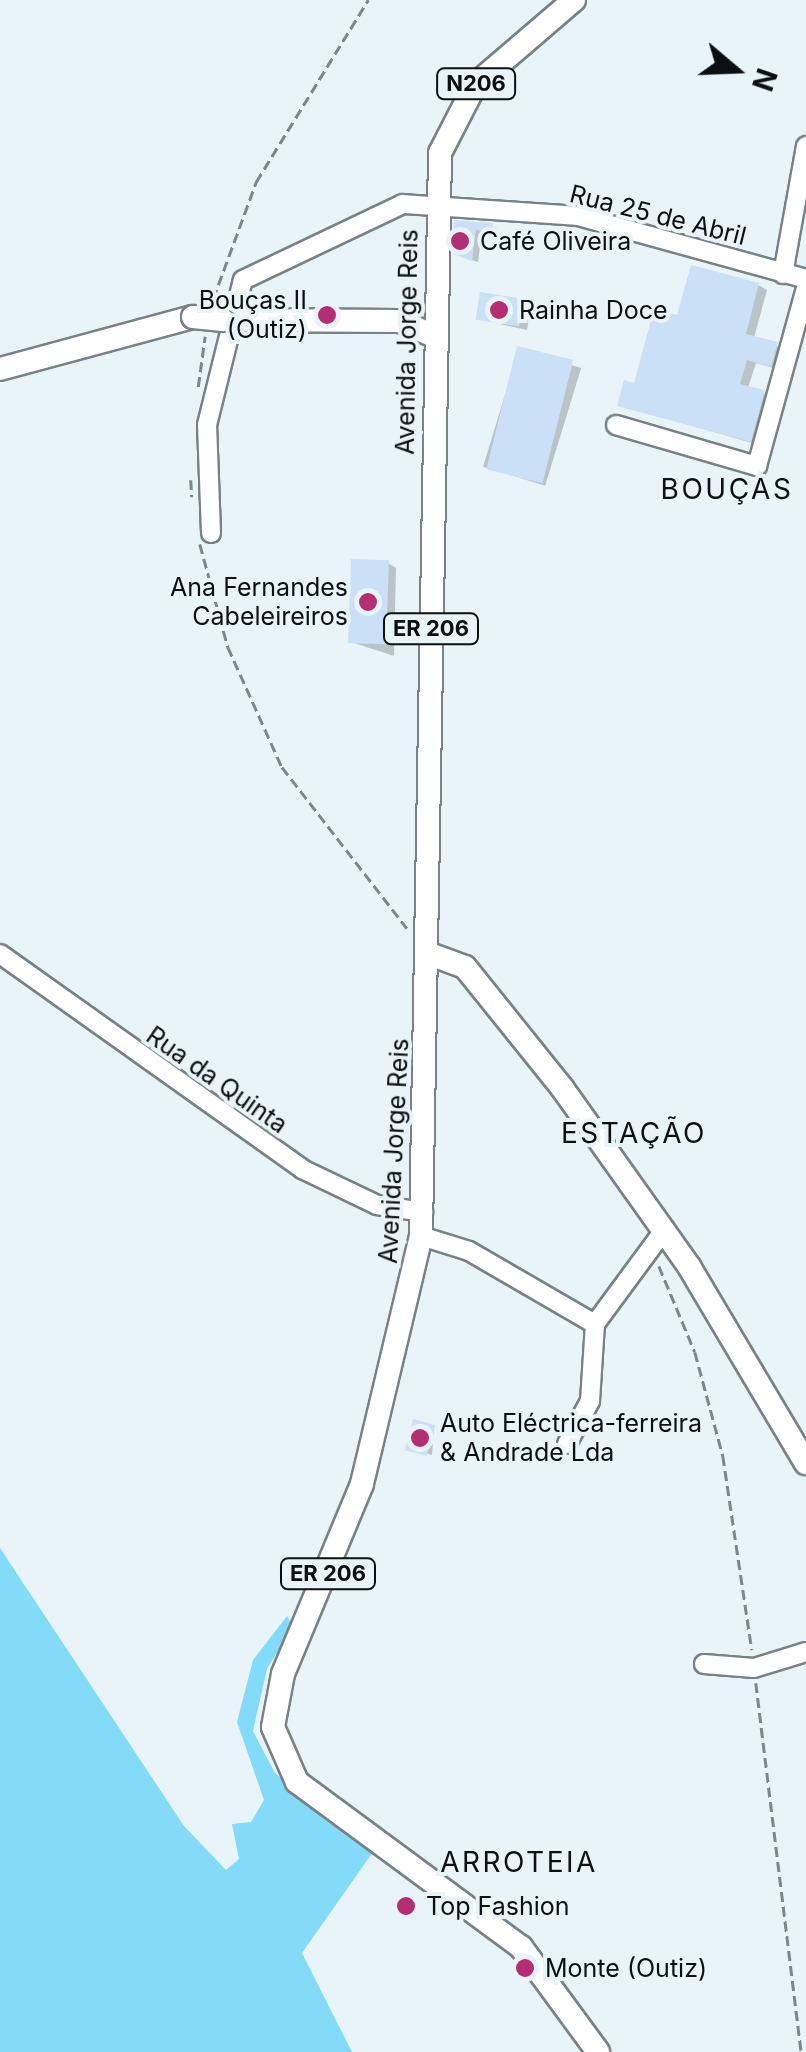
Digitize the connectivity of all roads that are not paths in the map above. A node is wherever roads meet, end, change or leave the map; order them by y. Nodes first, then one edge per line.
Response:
1 (574, 0) edge
2 (806, 146) edge
3 (436, 202) junction
4 (784, 274) junction
5 (806, 278) edge
6 (806, 288) edge
7 (434, 304) junction
8 (229, 320) junction
9 (400, 322) junction
10 (434, 336) junction
11 (0, 369) edge
12 (616, 425) dead end
13 (211, 532) dead end
14 (427, 952) junction
15 (0, 954) edge
16 (422, 1224) junction
17 (664, 1229) junction
18 (596, 1324) junction
19 (566, 1444) dead end
20 (806, 1463) edge
21 (806, 1652) edge
22 (704, 1664) dead end
23 (598, 2052) edge

1 - 3 main road, N206
2 - 4 street
3 - 4 street, Rua 25 de Abril
3 - 7 main road, Avenida Jorge Reis / ER 206
3 - 8 street, Rua 25 de Abril
4 - 5 street, Rua 25 de Abril
6 - 12 street
7 - 9 main road
7 - 10 main road, Avenida Jorge Reis / ER 206
8 - 9 main road
8 - 11 main road, bridge
8 - 13 street, Rua 25 de Abril
9 - 10 main road
10 - 14 main road, Avenida Jorge Reis / ER 206
14 - 16 main road, Avenida Jorge Reis / ER 206
14 - 17 main road
15 - 16 street, Rua da Quinta
16 - 18 street, Rua da Quinta
16 - 23 main road, Avenida Jorge Reis / ER 206
17 - 18 street
17 - 20 main road
18 - 19 street
21 - 22 street

